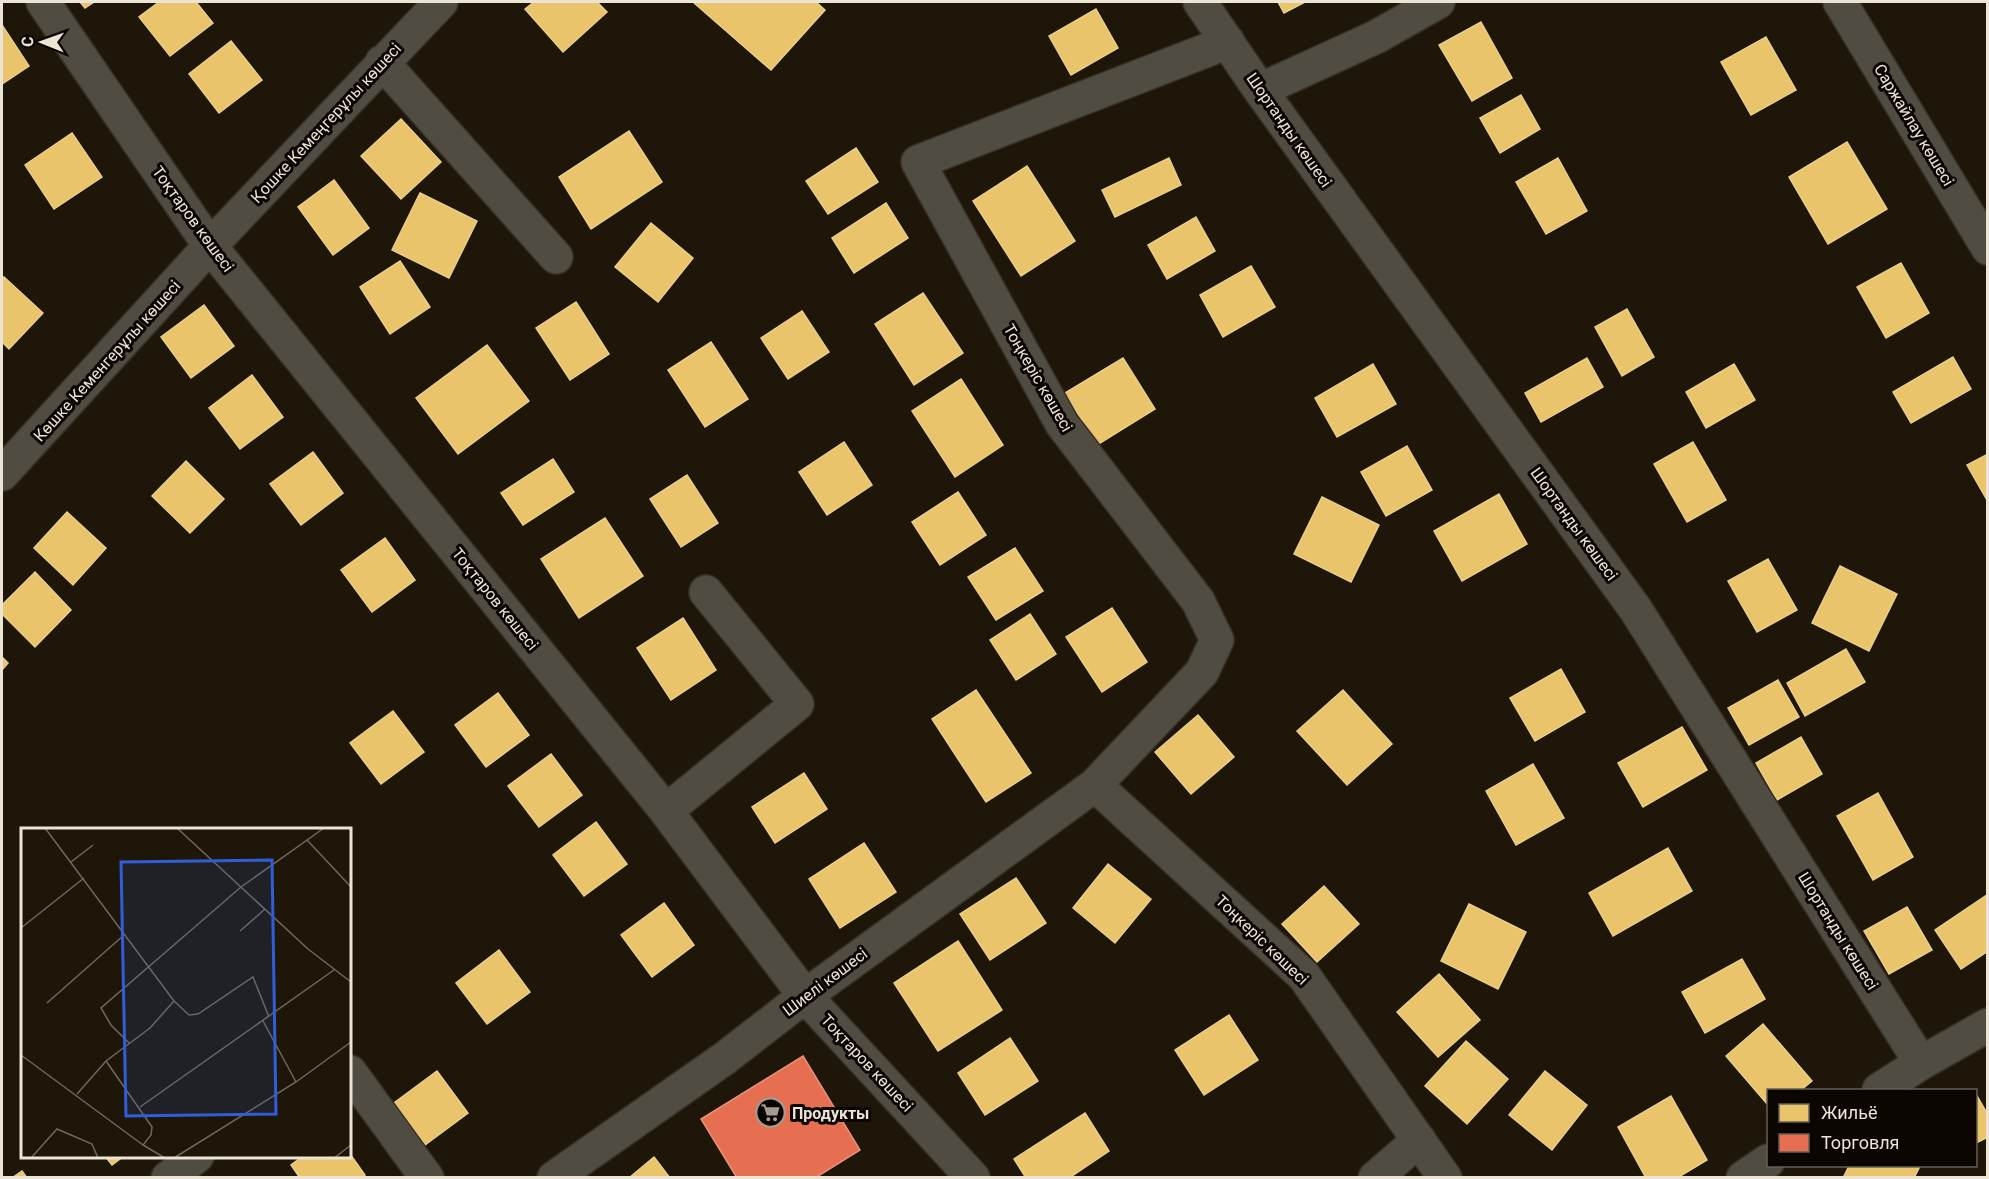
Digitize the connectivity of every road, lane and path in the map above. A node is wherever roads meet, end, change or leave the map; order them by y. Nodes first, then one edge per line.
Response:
1 (43, 2) edge
2 (441, 2) edge
3 (1200, 2) edge
4 (1438, 2) edge
5 (1840, 2) edge
6 (1228, 42) junction
7 (382, 62) junction
8 (1260, 90) junction
9 (210, 246) junction
10 (1988, 248) edge
11 (556, 257) dead end
12 (2, 474) edge
13 (706, 592) dead end
14 (1202, 672) joint
15 (1095, 785) junction
16 (666, 811) junction
17 (805, 996) junction
18 (1988, 1025) edge
19 (1921, 1063) junction
20 (351, 1073) edge
21 (1881, 1089) edge
22 (1419, 1140) junction
23 (194, 1158) edge
24 (1767, 1162) edge
25 (566, 1174) edge
26 (168, 1178) edge
27 (427, 1178) edge
28 (973, 1178) edge
29 (1375, 1178) edge
30 (1445, 1178) edge
31 (1743, 1178) edge

1 - 9 street, Тоқтаров көшесі
2 - 7 street, Қошке Кемеңгерұлы көшесі
3 - 6 street, Шортанды көшесі
4 - 8 street
5 - 10 street, Саржайлау көшесі
6 - 8 street, Шортанды көшесі
6 - 14 street, Тоңкерiс көшесі
7 - 9 street, Қошке Кемеңгерұлы көшесі
7 - 11 street
8 - 19 street, Шортанды көшесі
9 - 12 street, Көшке Кеменгерұлы көшесі
9 - 16 street, Тоқтаров көшесі
13 - 16 street
14 - 15 street, Шиелі көшесі
15 - 17 street, Шиелі көшесі
15 - 22 street, Тоңкерiс көшесі
16 - 17 street, Тоқтаров көшесі
17 - 25 street, Шиелі көшесі
17 - 28 street, Тоқтаров көшесі
18 - 19 street
19 - 21 street
20 - 27 street
22 - 29 street
22 - 30 street, Тоңкерiс көшесі
23 - 26 street
24 - 31 street

